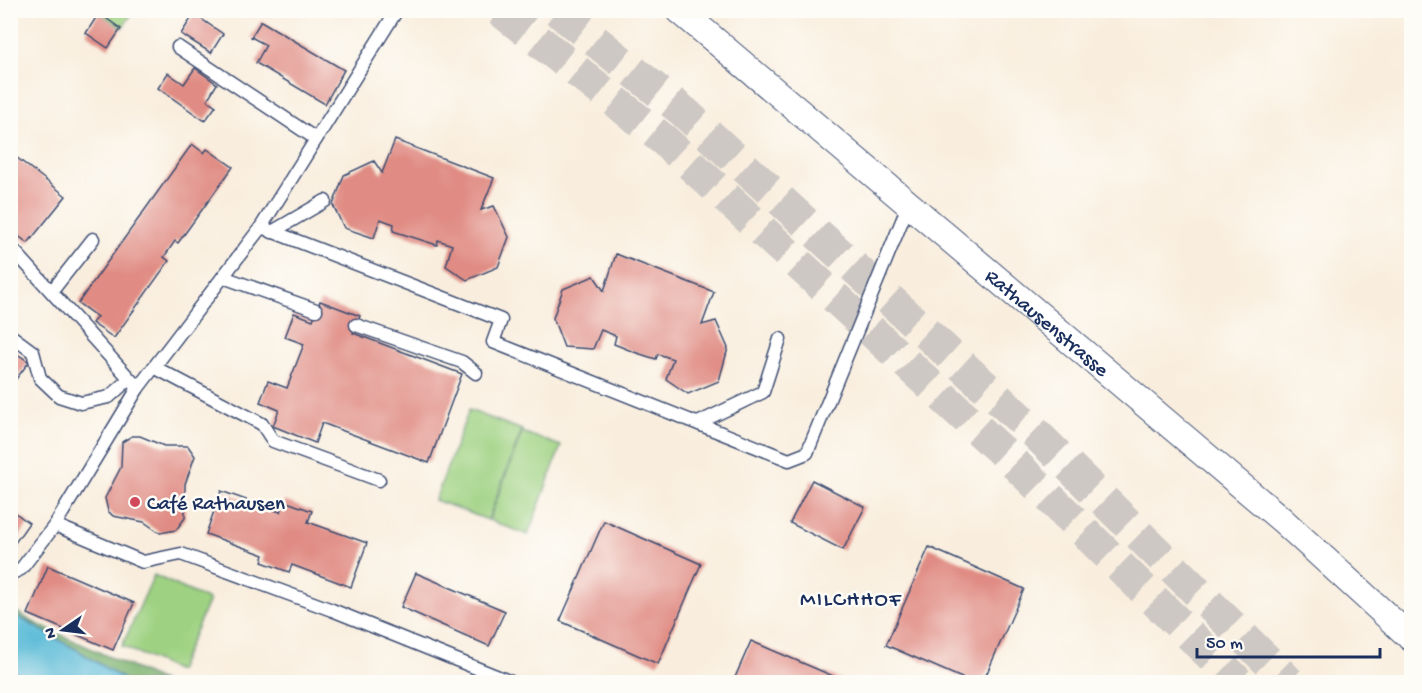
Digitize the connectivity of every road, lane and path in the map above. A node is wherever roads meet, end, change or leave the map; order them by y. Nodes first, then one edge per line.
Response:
1 (397, 10) edge
2 (688, 14) edge
3 (178, 48) dead end
4 (316, 139) junction
5 (325, 201) dead end
6 (908, 206) junction
7 (266, 230) junction
8 (93, 239) dead end
9 (10, 246) edge
10 (223, 277) junction
11 (52, 291) junction
12 (316, 310) dead end
13 (356, 325) dead end
14 (10, 335) edge
15 (780, 339) dead end
16 (154, 367) junction
17 (476, 374) dead end
18 (129, 379) junction
19 (138, 388) junction
20 (698, 423) junction
21 (379, 480) dead end
22 (55, 525) junction
23 (10, 574) edge
24 (1412, 639) edge
25 (511, 682) edge

1 - 4 lane
2 - 6 street, Rathausenstrasse
3 - 4 lane
4 - 7 lane
5 - 7 lane
6 - 20 lane
6 - 24 street, Rathausenstrasse
7 - 10 lane
7 - 20 lane
8 - 11 lane
9 - 11 lane
10 - 12 lane
10 - 16 lane
11 - 18 lane
13 - 17 lane
14 - 18 lane
15 - 20 lane
16 - 19 lane
16 - 21 lane
18 - 19 lane
19 - 22 lane
22 - 23 lane
22 - 25 lane

